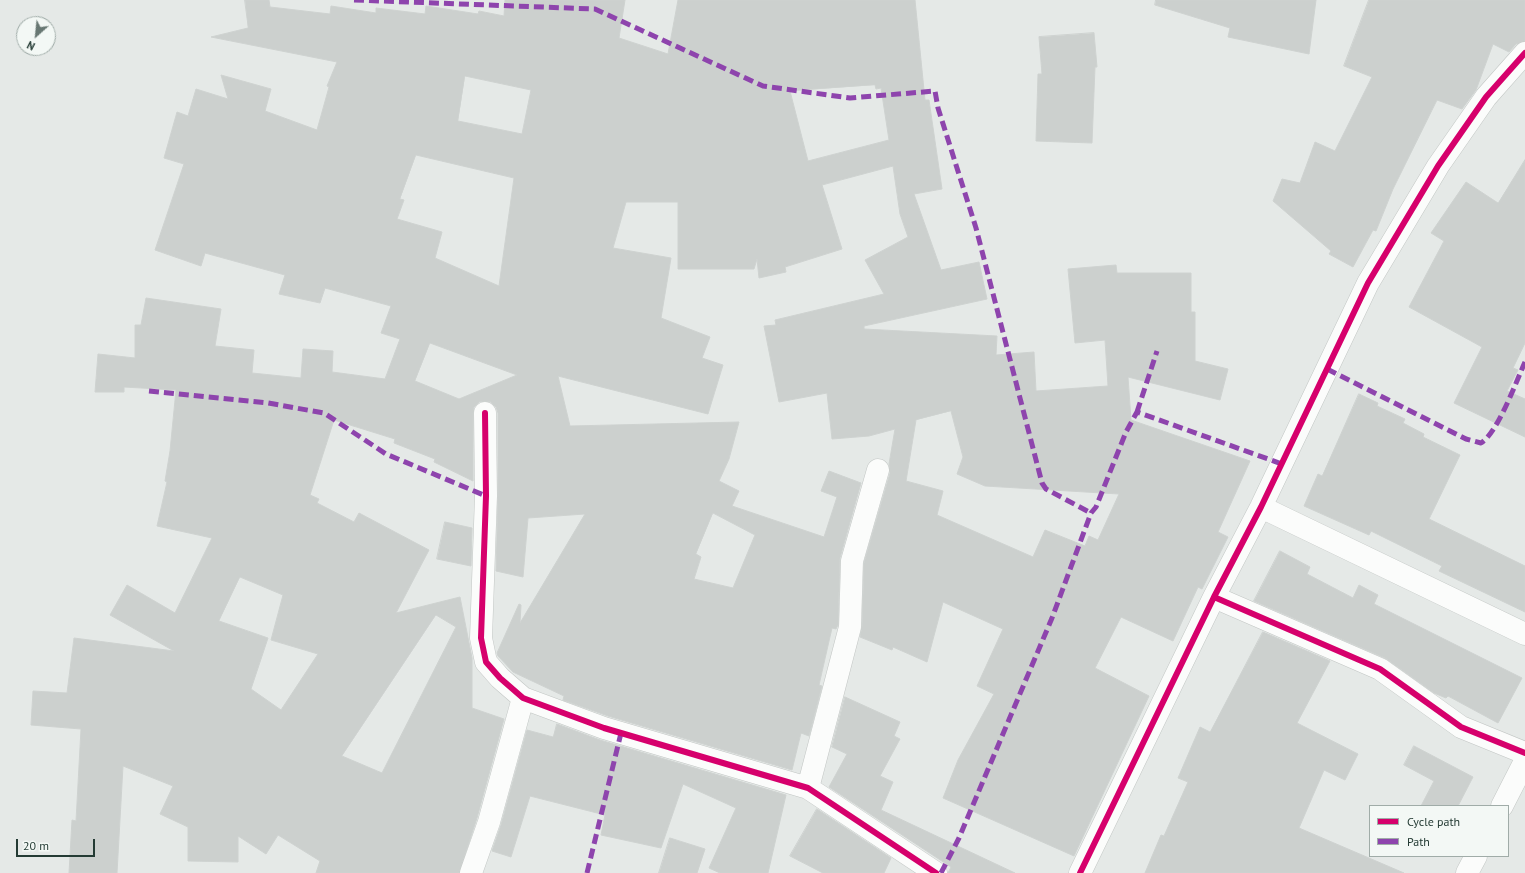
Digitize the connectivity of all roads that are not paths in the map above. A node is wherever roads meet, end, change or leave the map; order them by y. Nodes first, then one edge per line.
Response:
1 (1525, 53) edge
2 (486, 413) dead end
3 (878, 470) dead end
4 (1261, 507) junction
5 (1214, 597) junction
6 (1525, 634) edge
7 (523, 698) junction
8 (1525, 753) edge
9 (1525, 761) edge
10 (808, 788) junction
11 (1503, 805) edge
12 (1475, 857) edge
13 (471, 873) edge
14 (936, 873) edge
15 (1080, 873) edge
16 (1467, 873) edge

1 - 4 street
2 - 7 street
3 - 10 street
4 - 5 street
4 - 6 street
5 - 8 street
5 - 15 street
7 - 10 street
7 - 13 street
9 - 11 street
10 - 14 street
12 - 16 street

